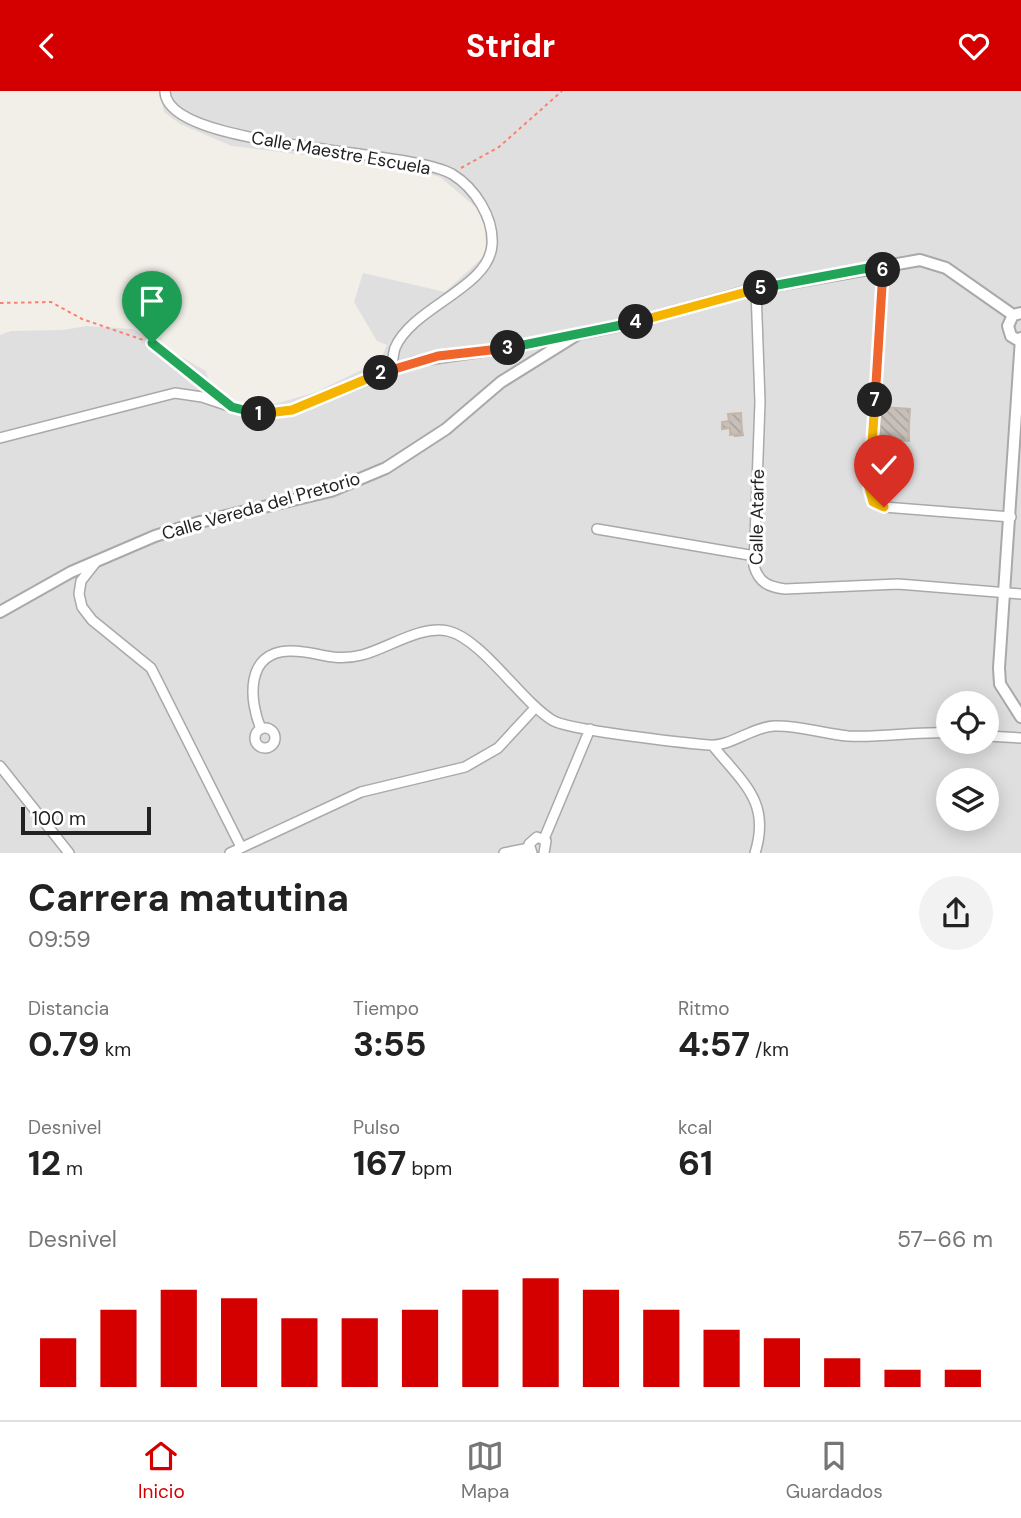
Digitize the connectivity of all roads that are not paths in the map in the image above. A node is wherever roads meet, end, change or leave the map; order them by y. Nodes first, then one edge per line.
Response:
1 (165, 91) edge
2 (884, 265) junction
3 (756, 289) junction
4 (1017, 314) edge
5 (578, 334) junction
6 (541, 341) junction
7 (1021, 341) edge
8 (545, 357) junction
9 (391, 369) junction
10 (0, 438) edge
11 (1011, 517) junction
12 (597, 529) dead end
13 (755, 556) junction
14 (99, 559) junction
15 (71, 572) junction
16 (81, 581) junction
17 (1006, 594) junction
18 (1021, 594) edge
19 (0, 612) edge
20 (535, 708) junction
21 (1021, 717) edge
22 (261, 729) dead end
23 (590, 729) junction
24 (936, 732) edge
25 (999, 737) edge
26 (1021, 738) edge
27 (713, 746) junction
28 (0, 766) edge
29 (544, 839) junction
30 (241, 847) junction
31 (531, 850) edge
32 (69, 853) edge
33 (230, 853) edge
34 (504, 853) edge
35 (544, 853) edge
36 (755, 853) edge

1 - 9 street, Calle Maestre Escuela
2 - 3 street
2 - 4 street
2 - 11 street
3 - 5 street
3 - 13 street, Calle Atarfe
4 - 7 street
5 - 6 street
5 - 8 street, Calle Vereda del Pretorio
6 - 8 street
6 - 9 street
7 - 11 street
8 - 14 street, Calle Vereda del Pretorio
9 - 10 street
11 - 17 street
12 - 13 street
13 - 17 street, Calle Atarfe
14 - 15 street, Calle Vereda del Pretorio
14 - 16 street
15 - 16 street
15 - 19 street, Calle Vereda del Pretorio
16 - 30 street
17 - 18 street, Calle Atarfe
17 - 21 street
20 - 22 street
20 - 23 street
20 - 30 street
23 - 27 street
23 - 29 street
24 - 27 street
25 - 26 street
27 - 36 street
28 - 32 street
29 - 31 street
29 - 35 street
30 - 33 street
31 - 34 street

